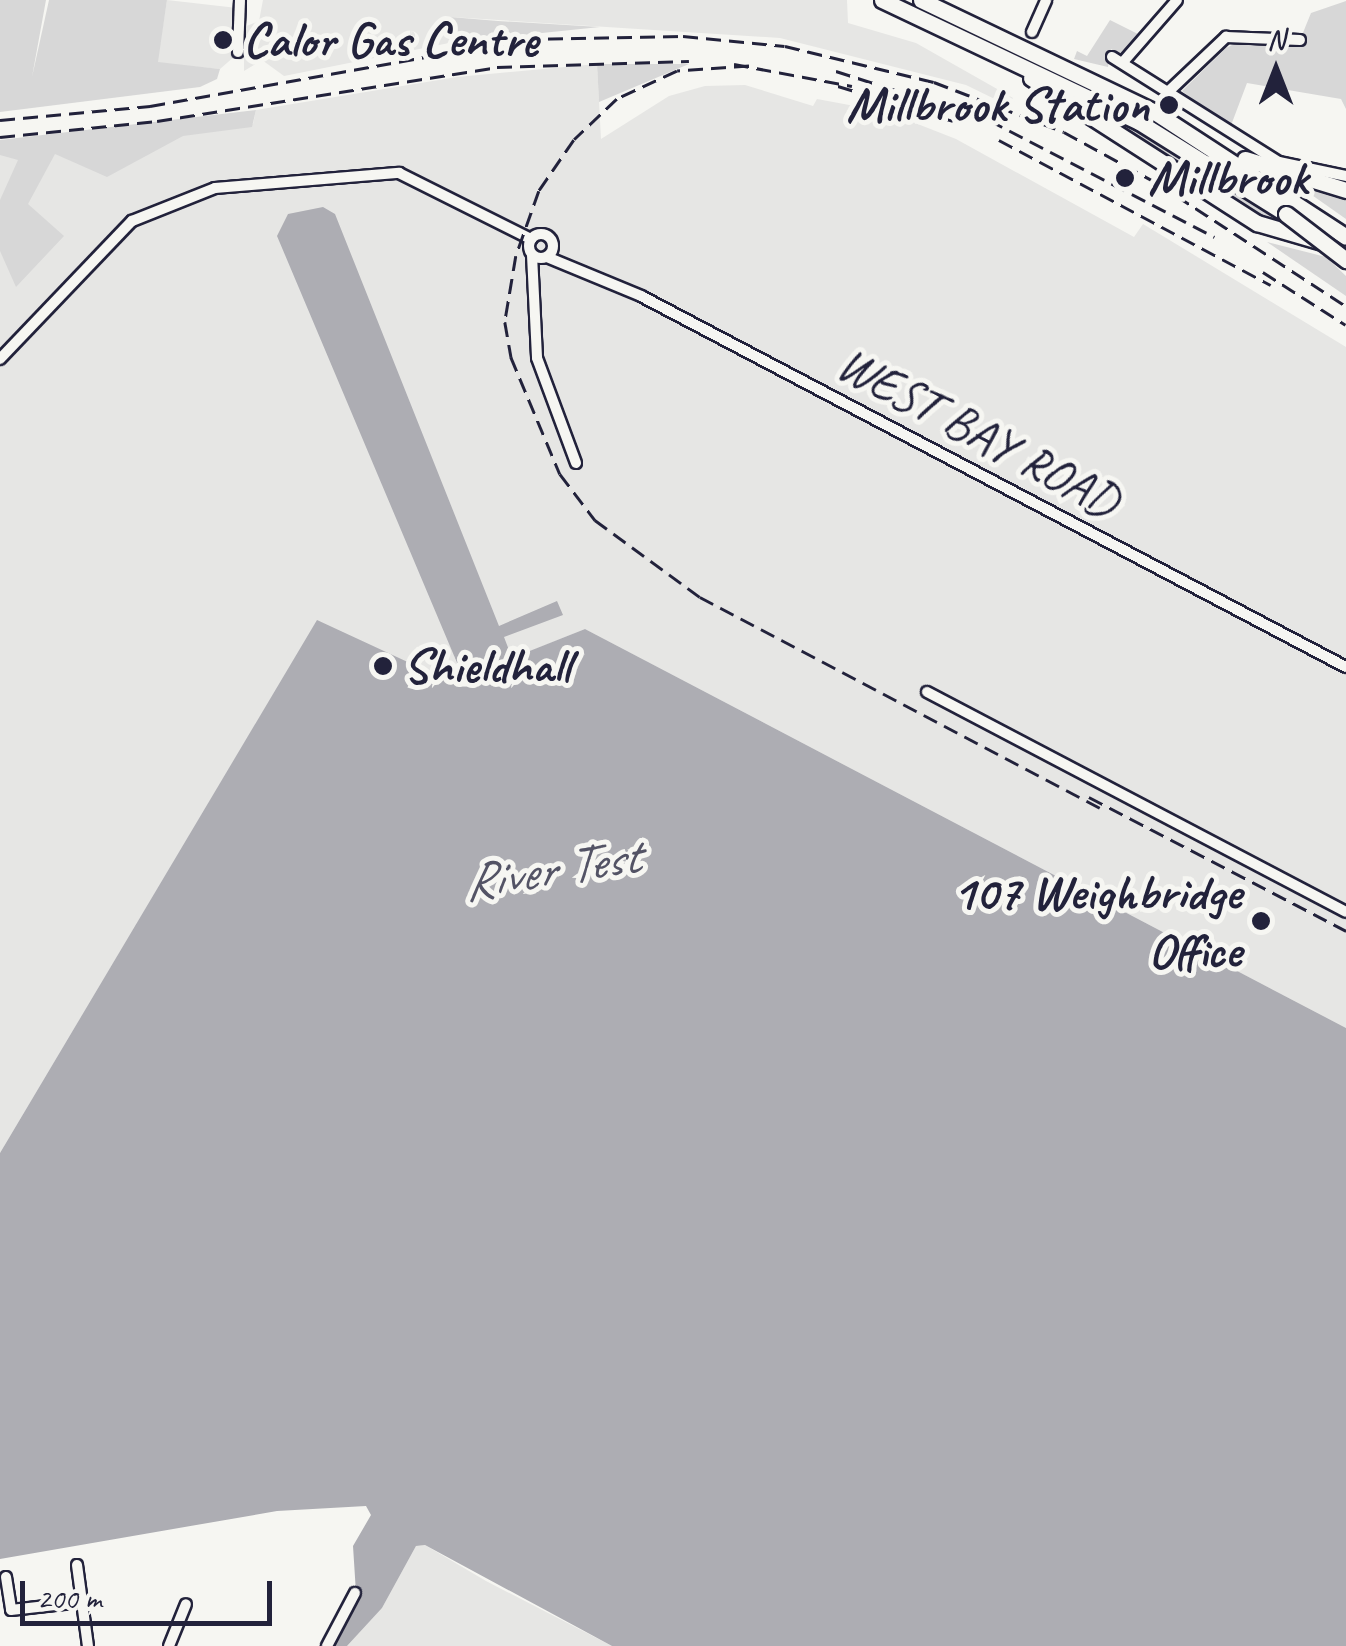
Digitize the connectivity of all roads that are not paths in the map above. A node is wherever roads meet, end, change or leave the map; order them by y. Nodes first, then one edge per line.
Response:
1 (240, 0) edge
2 (882, 0) edge
3 (921, 0) edge
4 (1046, 0) edge
5 (1177, 0) edge
6 (1032, 32) dead end
7 (1300, 40) dead end
8 (982, 44) junction
9 (238, 52) dead end
10 (1169, 90) junction
11 (1200, 139) junction
12 (1346, 176) edge
13 (1346, 190) edge
14 (532, 239) junction
15 (1346, 241) edge
16 (553, 246) junction
17 (541, 257) junction
18 (1346, 260) edge
19 (574, 264) junction
20 (0, 360) edge
21 (576, 463) dead end
22 (1346, 668) edge
23 (927, 692) dead end
24 (1346, 912) edge
25 (77, 1565) dead end
26 (6, 1577) dead end
27 (355, 1593) dead end
28 (82, 1602) junction
29 (186, 1604) dead end
30 (88, 1646) edge
31 (169, 1646) edge
32 (327, 1646) edge

1 - 9 street
2 - 8 highway
3 - 11 highway
4 - 6 street
5 - 10 street
7 - 10 street
8 - 15 highway
8 - 18 highway, bridge
10 - 12 street
11 - 13 highway
11 - 15 highway
14 - 16 street
14 - 17 street
14 - 20 street
16 - 17 street
16 - 19 street, WEST BAY ROAD
17 - 19 street, WEST BAY ROAD
17 - 21 street
19 - 22 street, WEST BAY ROAD
23 - 24 street
25 - 28 street
26 - 28 street
27 - 32 street
28 - 30 street
29 - 31 street

